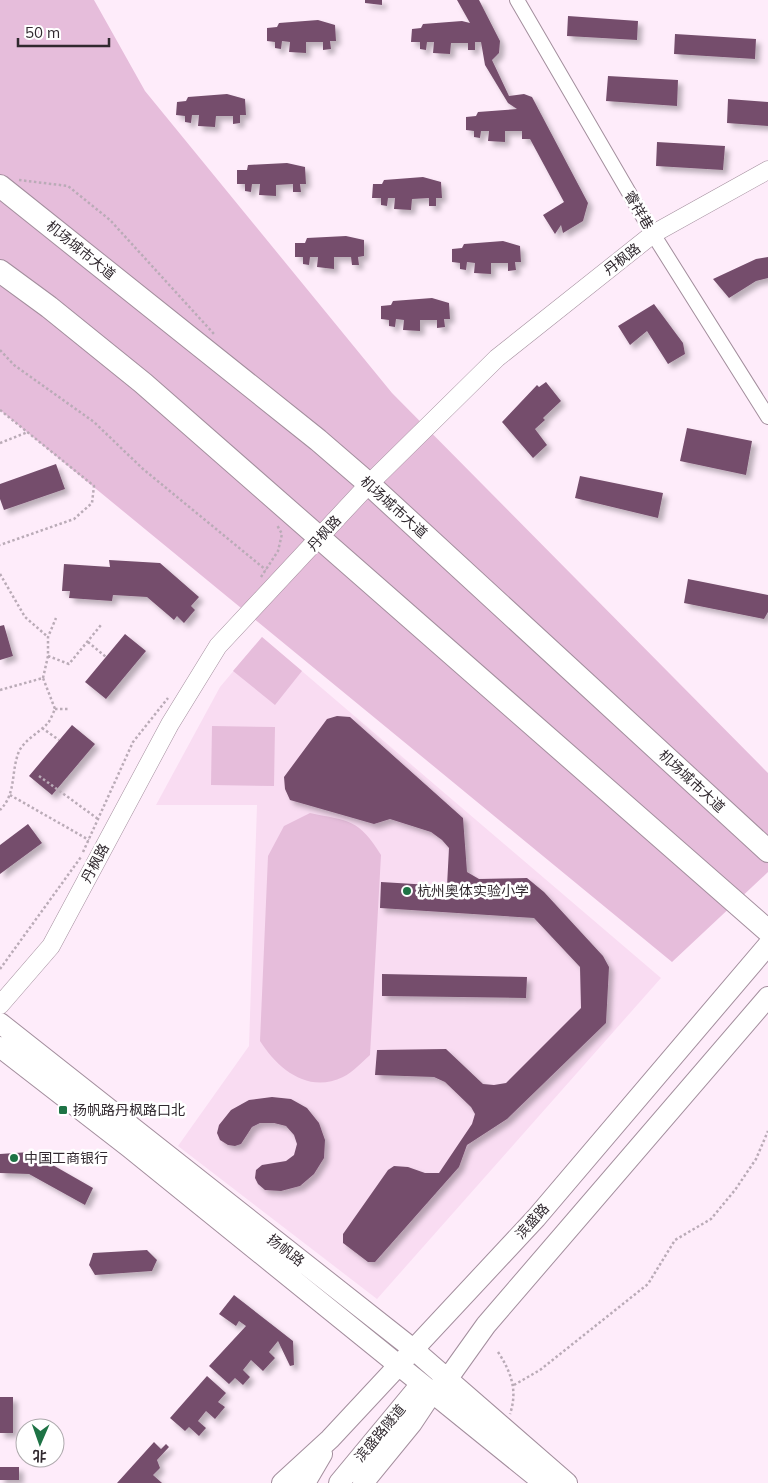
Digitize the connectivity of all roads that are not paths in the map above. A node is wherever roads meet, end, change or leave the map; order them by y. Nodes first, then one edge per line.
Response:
1 (517, 0) edge
2 (768, 170) edge
3 (7, 183) edge
4 (653, 234) junction
5 (0, 271) edge
6 (768, 417) edge
7 (369, 484) junction
8 (320, 538) junction
9 (768, 851) edge
10 (768, 931) edge
11 (768, 945) edge
12 (768, 997) edge
13 (0, 1005) edge
14 (0, 1023) edge
15 (0, 1047) edge
16 (412, 1349) junction
17 (399, 1366) junction
18 (433, 1386) junction
19 (330, 1439) junction
20 (282, 1483) edge
21 (305, 1483) edge
22 (339, 1483) edge
23 (363, 1483) edge
24 (544, 1483) edge
25 (567, 1483) edge

1 - 4 street, 睿祥巷
2 - 4 street, 丹枫路
3 - 7 main road, 机场城市大道
4 - 6 street, 睿祥巷
4 - 7 street, 丹枫路
5 - 8 main road
7 - 8 street, 丹枫路
7 - 9 main road, 机场城市大道
8 - 10 main road
8 - 13 street, 丹枫路
11 - 16 main road, 滨盛路
12 - 18 main road
14 - 16 main road, 扬帆路
15 - 17 main road
16 - 17 main road, 滨盛路
16 - 18 main road, 扬帆路
17 - 18 main road
17 - 19 main road, 滨盛路
18 - 22 main road, 滨盛路隧道
18 - 23 main road
18 - 24 main road
18 - 25 main road, 扬帆路
19 - 20 main road, 滨盛路
19 - 21 main road

